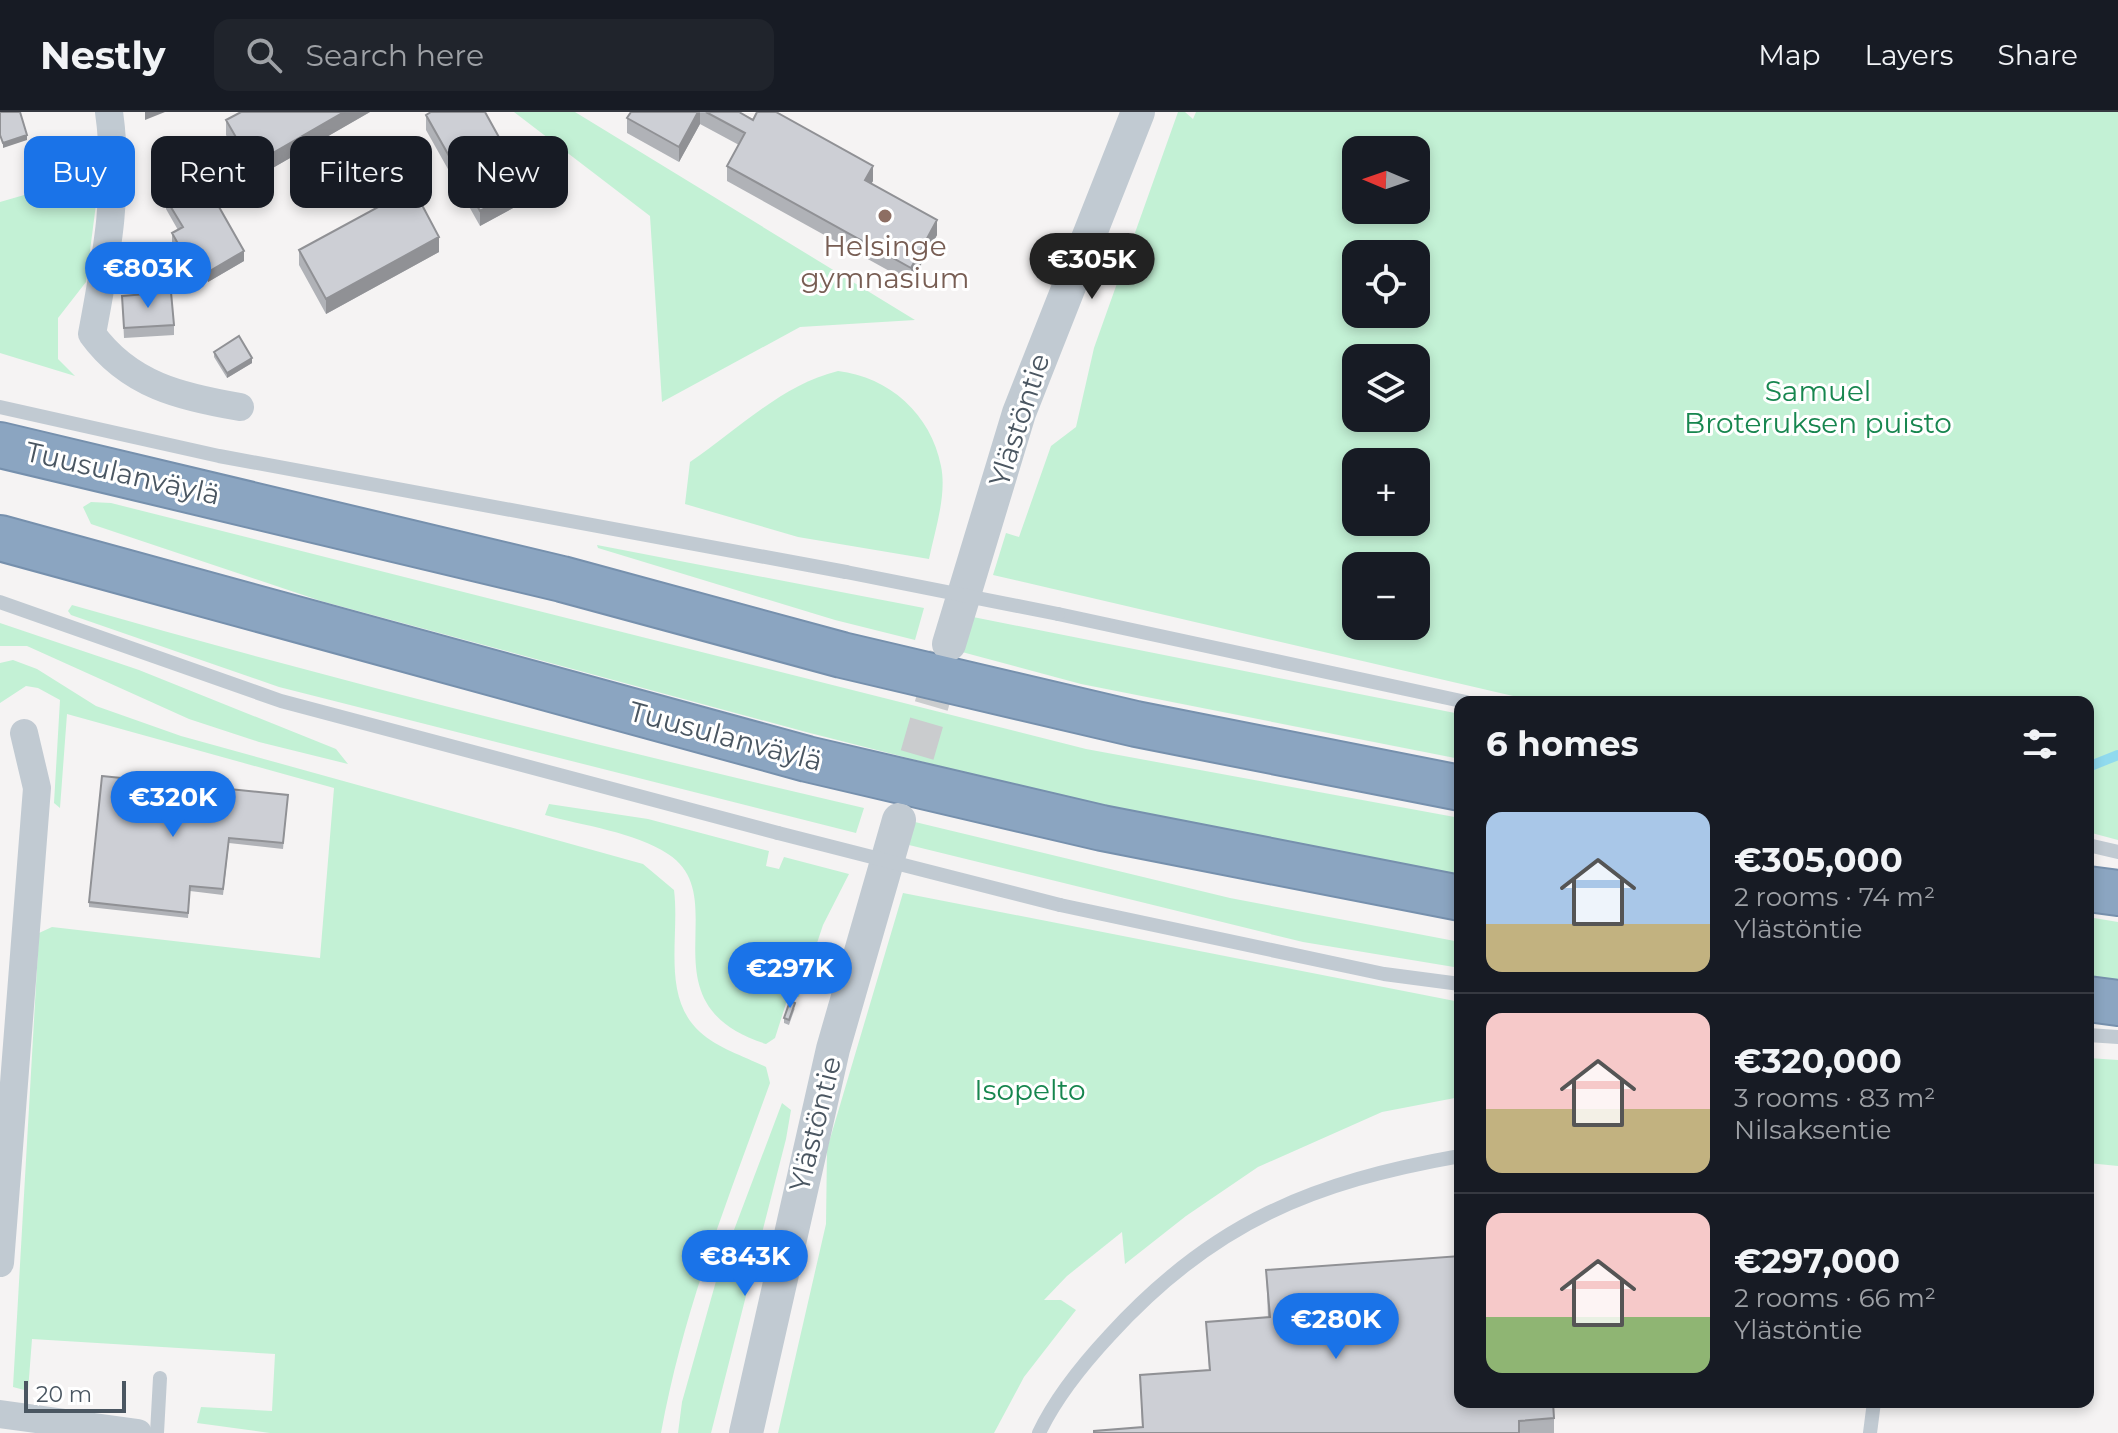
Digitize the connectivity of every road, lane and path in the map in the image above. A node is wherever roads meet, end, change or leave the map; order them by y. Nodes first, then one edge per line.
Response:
1 (109, 112) edge
2 (1138, 112) edge
3 (0, 407) edge
4 (240, 407) dead end
5 (0, 418) edge
6 (0, 445) edge
7 (164, 481) junction
8 (0, 538) edge
9 (0, 556) edge
10 (144, 576) junction
11 (0, 602) edge
12 (949, 644) tunnel mouth
13 (1454, 699) edge
14 (24, 733) dead end
15 (1454, 787) edge
16 (899, 820) tunnel mouth
17 (2094, 846) edge
18 (2118, 852) edge
19 (2094, 890) edge
20 (2118, 893) edge
21 (1454, 897) edge
22 (1454, 983) edge
23 (2094, 1000) edge
24 (2118, 1003) edge
25 (2094, 1035) edge
26 (2118, 1037) edge
27 (1454, 1157) edge
28 (0, 1263) edge
29 (160, 1378) dead end
30 (1873, 1408) edge
31 (0, 1414) edge
32 (138, 1433) edge
33 (157, 1433) edge
34 (746, 1433) edge
35 (1039, 1433) edge
36 (1870, 1433) edge

1 - 4 street
2 - 12 street, Ylästöntie
3 - 13 lane, bridge
5 - 7 highway
6 - 7 highway, Tuusulanväylä
7 - 15 highway, Tuusulanväylä
8 - 10 highway, Tuusulanväylä
9 - 10 highway
10 - 21 highway, Tuusulanväylä
11 - 22 lane, bridge
14 - 28 street
16 - 34 street, Ylästöntie
17 - 18 lane
19 - 20 highway
23 - 24 highway
25 - 26 lane
27 - 35 lane
29 - 33 lane
30 - 36 lane
31 - 32 street

